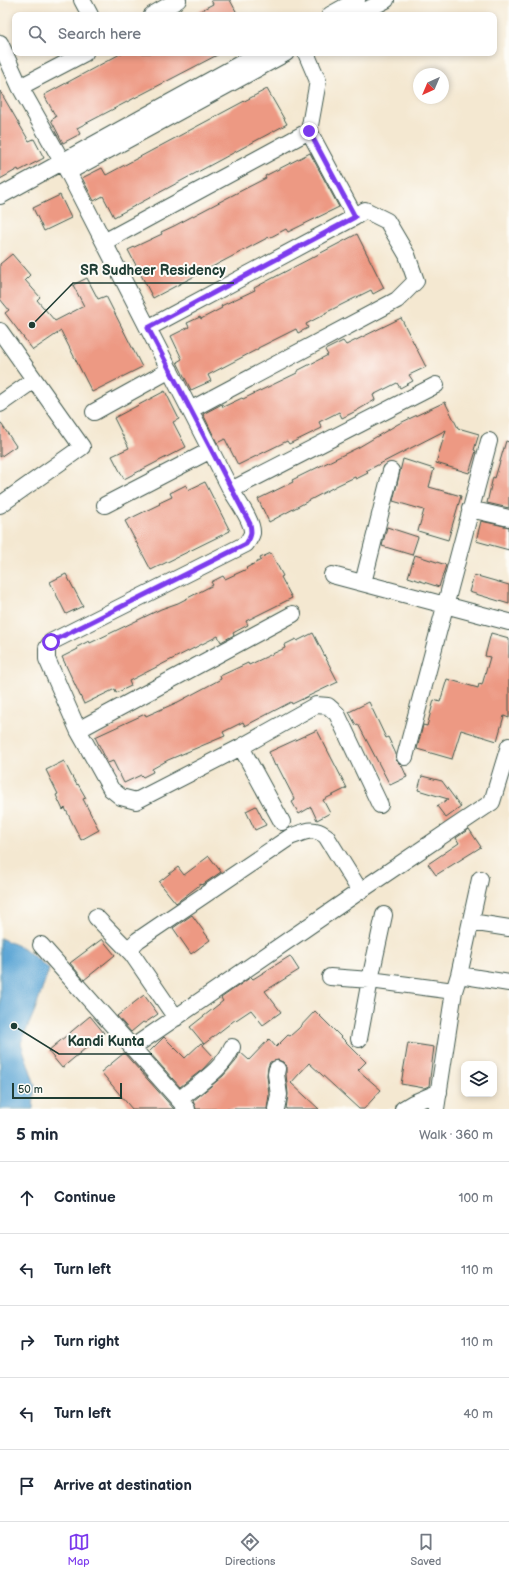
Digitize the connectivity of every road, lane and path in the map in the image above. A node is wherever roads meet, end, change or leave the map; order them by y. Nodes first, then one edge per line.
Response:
1 (82, 0) edge
2 (178, 0) edge
3 (357, 0) edge
4 (386, 0) edge
5 (88, 12) edge
6 (157, 12) edge
7 (335, 12) edge
8 (363, 12) edge
9 (0, 43) edge
10 (79, 56) edge
11 (255, 56) edge
12 (280, 56) edge
13 (307, 56) edge
14 (20, 87) junction
15 (309, 131) junction
16 (65, 166) junction
17 (0, 196) edge
18 (355, 217) junction
19 (104, 242) junction
20 (148, 328) junction
21 (0, 331) edge
22 (170, 370) junction
23 (34, 380) junction
24 (436, 385) dead end
25 (0, 404) edge
26 (190, 410) junction
27 (94, 412) dead end
28 (488, 441) dead end
29 (211, 450) junction
30 (391, 471) dead end
31 (232, 490) junction
32 (0, 505) edge
33 (105, 505) dead end
34 (470, 509) junction
35 (509, 518) edge
36 (332, 575) dead end
37 (363, 583) junction
38 (445, 605) junction
39 (293, 614) dead end
40 (509, 622) edge
41 (78, 730) junction
42 (509, 746) edge
43 (241, 747) junction
44 (405, 757) dead end
45 (380, 804) dead end
46 (282, 822) dead end
47 (480, 879) dead end
48 (360, 891) junction
49 (384, 915) dead end
50 (96, 917) dead end
51 (470, 922) junction
52 (509, 928) edge
53 (41, 945) dead end
54 (132, 954) junction
55 (459, 974) junction
56 (330, 976) dead end
57 (370, 980) junction
58 (509, 982) edge
59 (454, 991) junction
60 (176, 1018) junction
61 (359, 1039) dead end
62 (232, 1047) dead end
63 (133, 1048) junction
64 (277, 1069) dead end
65 (439, 1092) junction
66 (183, 1104) edge
67 (276, 1109) edge
68 (404, 1109) edge
69 (436, 1109) edge

1 - 5 street
2 - 6 street
3 - 7 street
4 - 8 street
9 - 14 street
10 - 14 street
11 - 16 street
12 - 16 street
13 - 15 street
14 - 16 street
15 - 18 street
15 - 19 street
16 - 17 street
16 - 19 street
18 - 20 street
18 - 26 street
19 - 20 street
20 - 22 street
21 - 23 street
22 - 26 street
22 - 27 street
23 - 25 street
23 - 32 street
24 - 31 street
26 - 29 street
28 - 34 street
29 - 31 street
29 - 33 street
30 - 37 street
31 - 41 street
34 - 35 street
34 - 38 street
36 - 37 street
37 - 38 street
38 - 40 street
38 - 44 street
39 - 41 street
41 - 43 street
42 - 48 street
43 - 45 street
43 - 46 street
47 - 51 street
48 - 54 street
48 - 60 street
49 - 57 street
50 - 54 street
51 - 52 street
51 - 55 street
53 - 63 street
54 - 60 street
55 - 58 street
55 - 59 street
56 - 57 street
57 - 59 street
57 - 61 street
59 - 65 street
60 - 63 street
62 - 66 street
63 - 66 street
64 - 67 street
65 - 68 street
65 - 69 street

